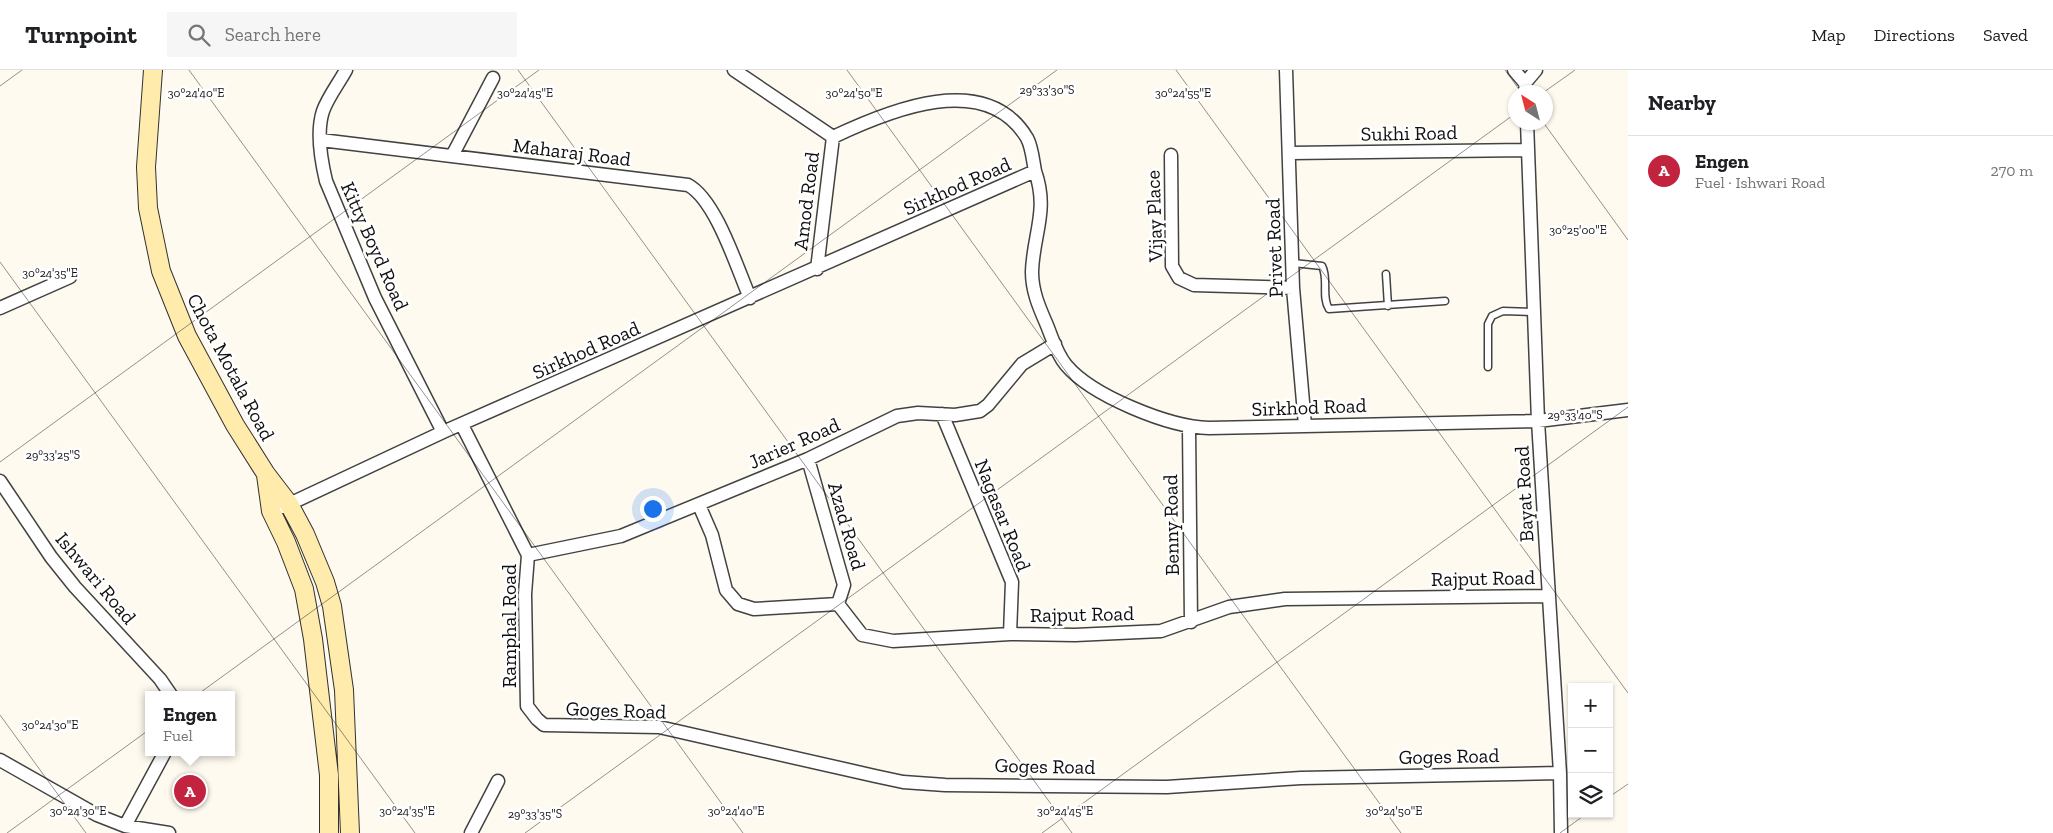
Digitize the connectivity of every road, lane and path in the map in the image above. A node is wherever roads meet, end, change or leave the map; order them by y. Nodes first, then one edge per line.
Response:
1 (152, 70) edge
2 (346, 70) edge
3 (734, 70) edge
4 (1286, 70) edge
5 (1514, 70) edge
6 (1536, 70) edge
7 (493, 78) dead end
8 (1523, 85) edge
9 (1527, 85) edge
10 (1527, 130) edge
11 (832, 137) junction
12 (321, 140) junction
13 (1528, 150) junction
14 (1291, 153) junction
15 (1171, 155) dead end
16 (452, 156) junction
17 (1035, 171) junction
18 (1293, 263) junction
19 (817, 269) junction
20 (1386, 274) dead end
21 (70, 277) dead end
22 (1293, 288) junction
23 (750, 298) junction
24 (1445, 301) dead end
25 (1388, 306) junction
26 (0, 308) edge
27 (1534, 312) junction
28 (1055, 344) junction
29 (1488, 367) dead end
30 (1628, 410) edge
31 (942, 414) junction
32 (1538, 421) junction
33 (462, 425) junction
34 (1305, 425) junction
35 (1189, 428) junction
36 (443, 432) junction
37 (808, 459) junction
38 (266, 474) junction
39 (0, 481) edge
40 (290, 504) junction
41 (699, 505) junction
42 (271, 511) junction
43 (528, 555) junction
44 (1548, 596) junction
45 (838, 604) junction
46 (1191, 622) junction
47 (1010, 634) junction
48 (168, 691) edge
49 (537, 719) joint
50 (163, 756) edge
51 (0, 760) edge
52 (1560, 773) junction
53 (498, 781) dead end
54 (125, 826) junction
55 (169, 833) edge
56 (329, 833) edge
57 (350, 833) edge
58 (471, 833) edge
59 (1561, 833) edge

1 - 38 street, Chota Motala Road
2 - 12 street, Kitty Boyd Road
3 - 11 street, Amod Road
4 - 14 street, Privet Road
5 - 8 street
6 - 9 street
7 - 16 street
10 - 13 street, Bayat Road
11 - 17 street, Amod Road
11 - 19 street, Amod Road
12 - 16 street, Maharaj Road
12 - 36 street, Kitty Boyd Road
13 - 14 street, Sukhi Road
13 - 27 street, Bayat Road
14 - 18 street, Privet Road
15 - 22 street, Vijay Place
16 - 23 street, Maharaj Road
17 - 19 street, Sirkhod Road
17 - 28 street, Sirkhod Road
18 - 22 street, Privet Road
18 - 25 lane
19 - 23 street, Sirkhod Road
20 - 25 lane
21 - 26 street
22 - 34 street, Privet Road
23 - 33 street, Sirkhod Road
24 - 25 lane
27 - 29 lane
27 - 32 street, Bayat Road
28 - 31 street, Jarier Road
28 - 35 street, Sirkhod Road
30 - 32 street, Sirkhod Road
31 - 37 street, Jarier Road
31 - 47 street, Nagasar Road
32 - 34 street, Sirkhod Road
32 - 44 street, Bayat Road
33 - 36 street, Sirkhod Road
33 - 43 street, Ramphal Road
34 - 35 street, Sirkhod Road
35 - 46 street, Benny Road
36 - 40 street, Sirkhod Road
37 - 41 street, Jarier Road
37 - 45 street, Azad Road
38 - 40 street, Chota Motala Road
38 - 42 street, Chota Motala Road
39 - 48 street, Ishwari Road
40 - 42 street, Sirkhod Road
40 - 57 street, Chota Motala Road
41 - 43 street, Jarier Road
41 - 45 street
42 - 56 street, Chota Motala Road
43 - 49 street, Ramphal Road
44 - 46 street, Rajput Road
44 - 52 street, Bayat Road
45 - 47 street, Rajput Road
46 - 47 street, Rajput Road
49 - 52 street, Goges Road
50 - 54 street
51 - 54 street
52 - 59 street, Bayat Road
53 - 58 street
54 - 55 street

